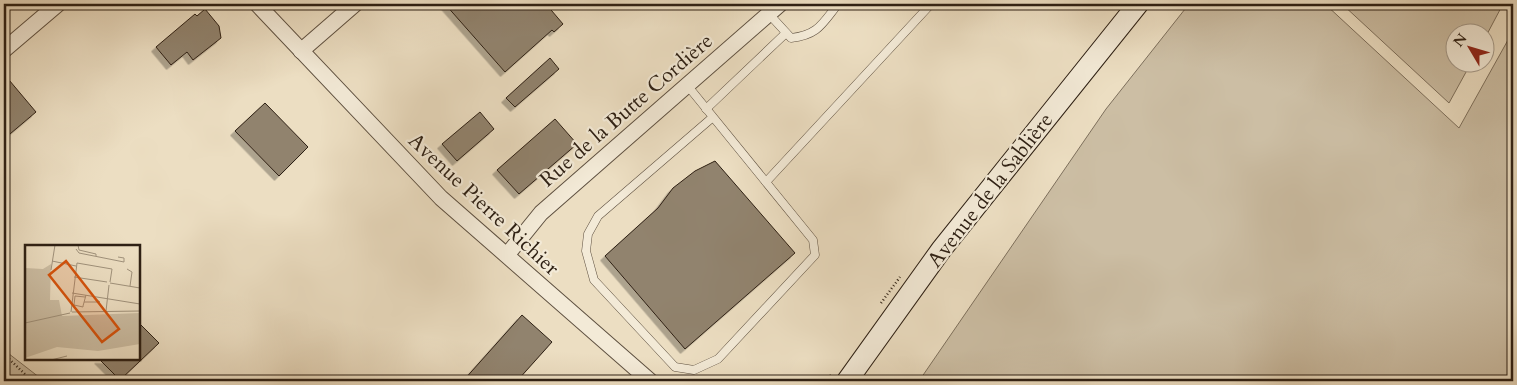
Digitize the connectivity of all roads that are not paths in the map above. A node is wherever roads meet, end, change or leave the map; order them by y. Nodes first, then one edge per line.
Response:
1 (58, 4) edge
2 (257, 4) edge
3 (355, 4) edge
4 (780, 4) edge
5 (838, 4) edge
6 (932, 4) edge
7 (1138, 4) edge
8 (769, 14) junction
9 (786, 34) junction
10 (4, 50) edge
11 (301, 51) junction
12 (688, 85) junction
13 (706, 109) junction
14 (713, 117) junction
15 (766, 182) junction
16 (507, 255) junction
17 (650, 381) edge
18 (847, 381) edge

1 - 10 street
2 - 11 street, Avenue Pierre Richier
3 - 11 street
4 - 8 street, Rue de la Butte Cordière
5 - 9 lane
6 - 15 lane
7 - 18 main road, Avenue de la Sablière
8 - 9 lane
8 - 12 street, Rue de la Butte Cordière
9 - 13 lane
11 - 16 street, Avenue Pierre Richier
12 - 13 lane
12 - 16 street, Rue de la Butte Cordière
13 - 14 lane
14 - 15 lane
14 - 15 lane
16 - 17 street, Avenue Pierre Richier

